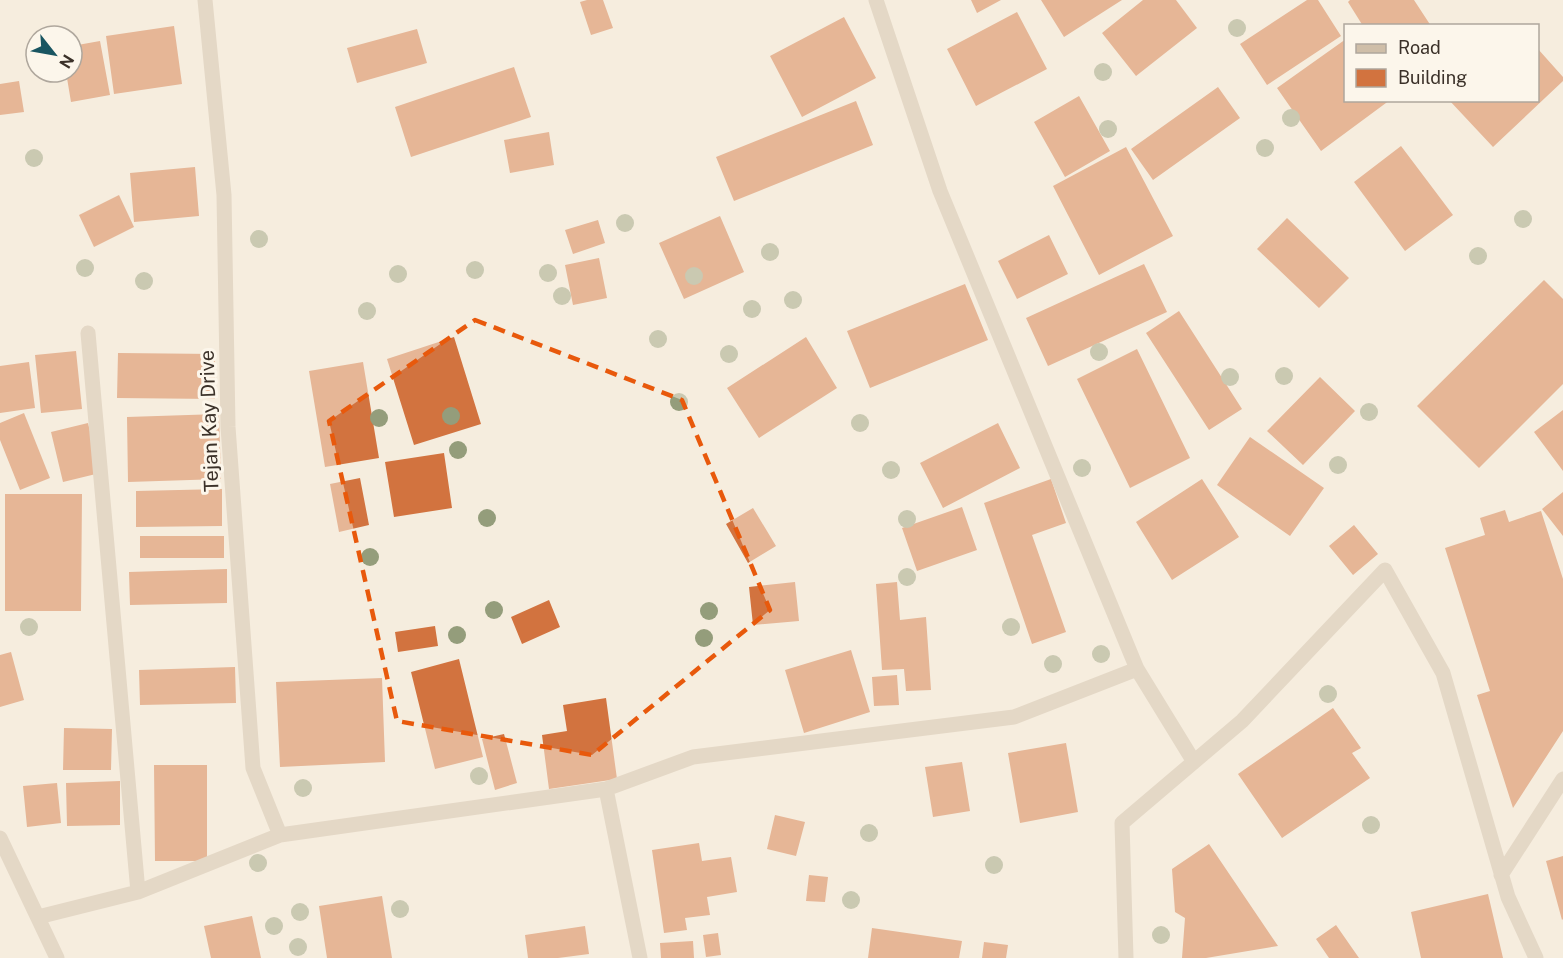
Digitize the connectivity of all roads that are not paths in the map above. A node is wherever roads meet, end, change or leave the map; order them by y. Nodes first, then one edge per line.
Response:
1 (205, 0) edge
2 (876, 0) edge
3 (88, 333) dead end
4 (1137, 669) junction
5 (1194, 762) junction
6 (1563, 779) edge
7 (606, 789) junction
8 (280, 835) junction
9 (0, 838) edge
10 (1501, 874) junction
11 (138, 892) junction
12 (38, 917) junction
13 (57, 958) edge
14 (640, 958) edge
15 (1126, 958) edge
16 (1536, 958) edge

1 - 8 street, Tejan Kay Drive
2 - 4 street
3 - 11 street
4 - 5 street
4 - 7 street
5 - 10 street
5 - 15 street
6 - 10 street
7 - 8 street
7 - 14 street
8 - 11 street
9 - 12 street
10 - 16 street
11 - 12 street
12 - 13 street

